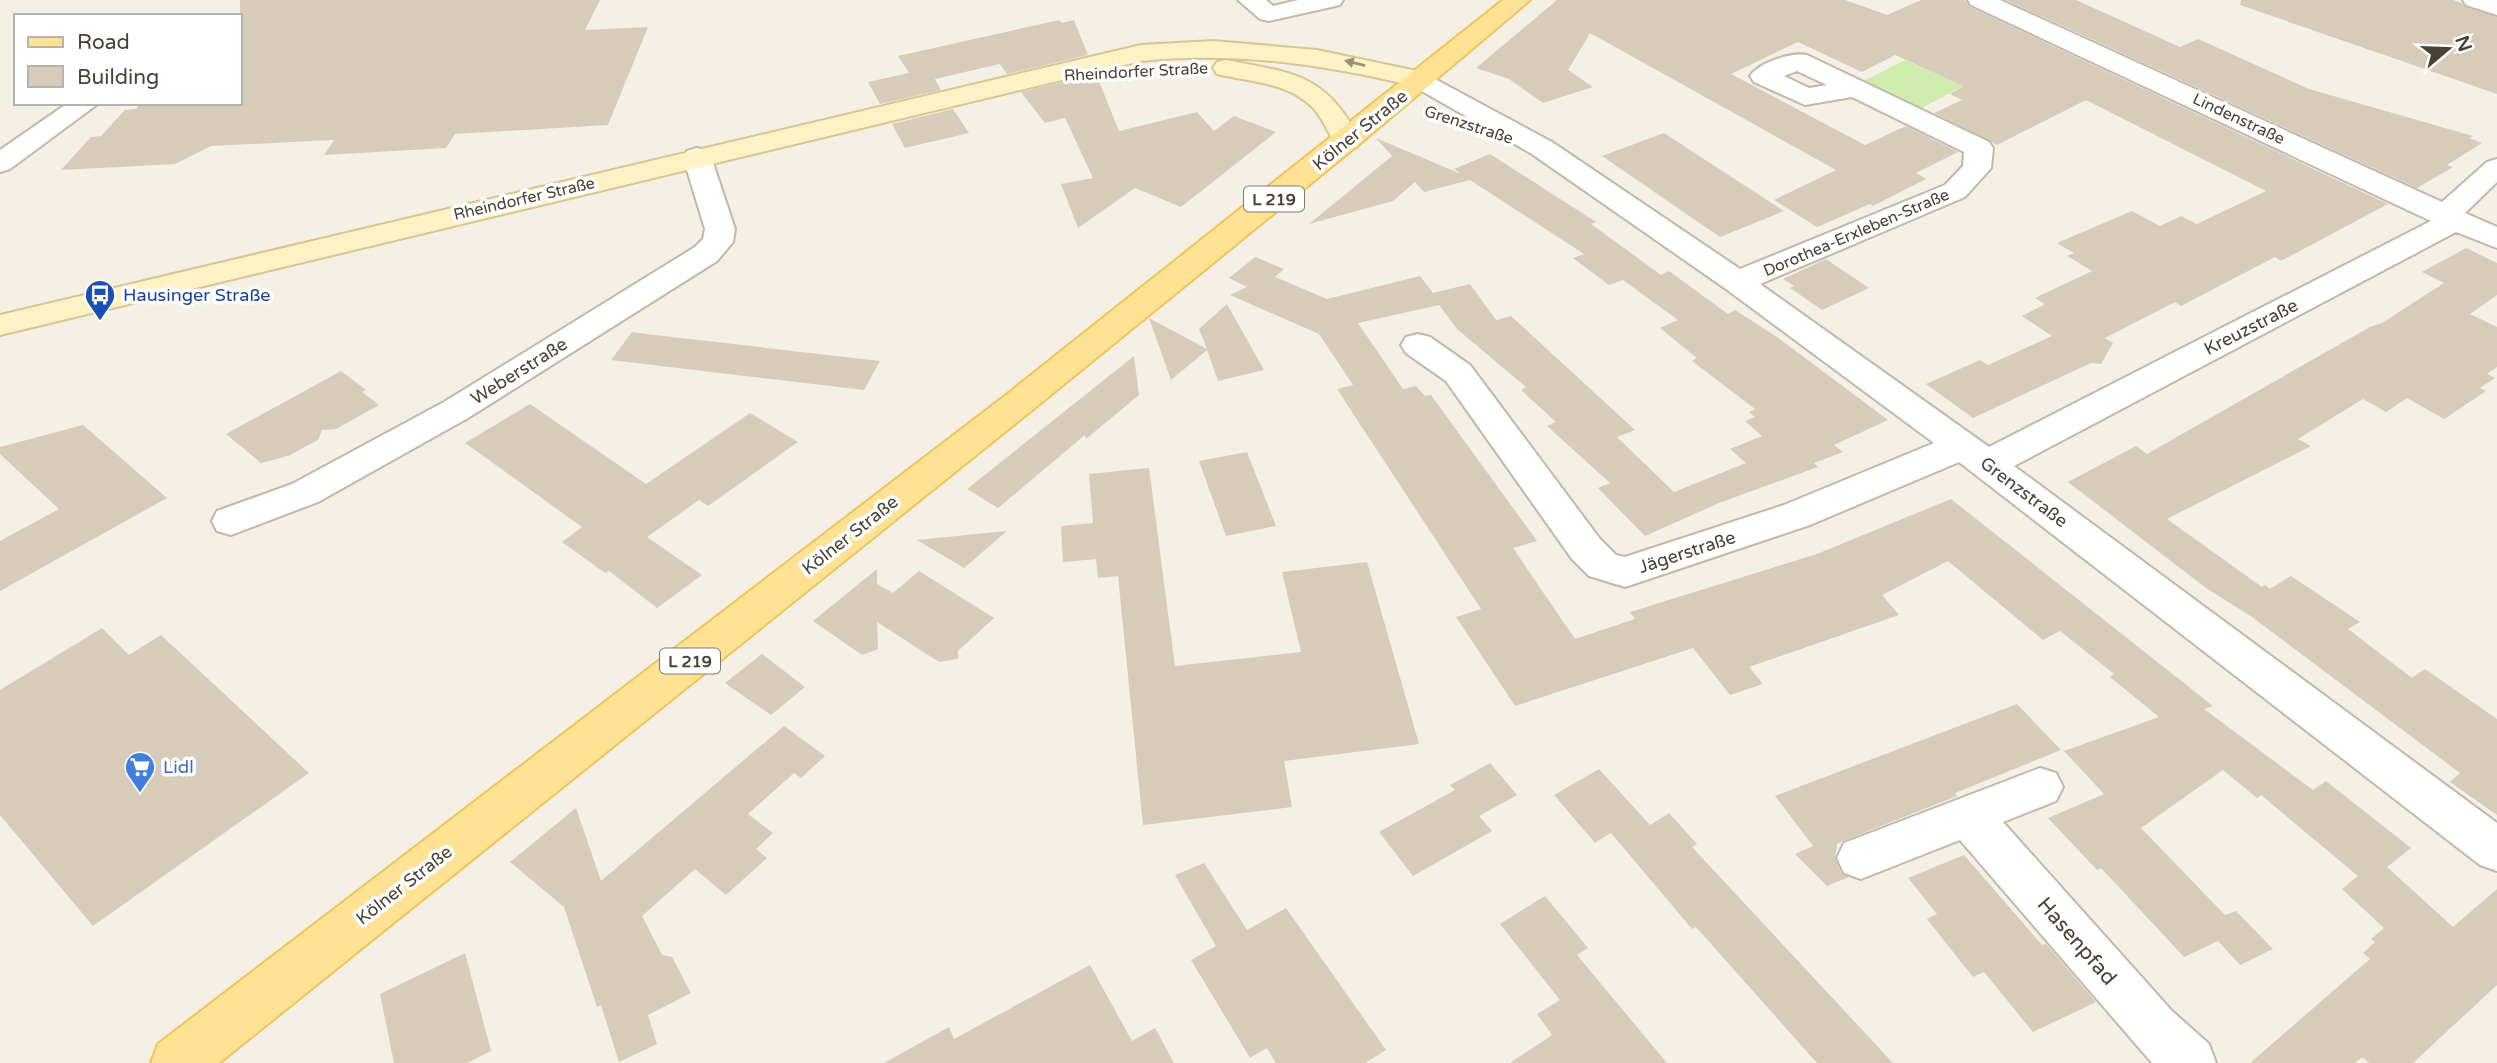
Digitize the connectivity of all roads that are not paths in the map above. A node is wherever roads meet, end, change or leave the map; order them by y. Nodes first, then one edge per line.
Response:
1 (1331, 0) edge
2 (1518, 0) edge
3 (1980, 0) edge
4 (2475, 0) edge
5 (1260, 7) edge
6 (2497, 8) edge
7 (1224, 67) junction
8 (1048, 75) junction
9 (1422, 80) junction
10 (1854, 89) dead end
11 (1396, 101) junction
12 (83, 105) edge
13 (1347, 141) junction
14 (1542, 148) junction
15 (697, 157) junction
16 (2, 161) edge
17 (2497, 169) edge
18 (2447, 216) junction
19 (2497, 239) edge
20 (1737, 282) junction
21 (0, 325) edge
22 (1419, 345) dead end
23 (1974, 455) junction
24 (231, 521) dead end
25 (2039, 787) dead end
26 (1966, 815) junction
27 (2497, 850) edge
28 (1861, 858) dead end
29 (177, 1063) edge
30 (2190, 1063) edge

1 - 5 street
2 - 9 main road, Kölner Straße / L 219
3 - 18 street, Lindenstraße
4 - 6 street
7 - 8 main road, Rheindorfer Straße
7 - 11 main road, Rheindorfer Straße
7 - 13 main road, Rheindorfer Straße
9 -> 8 main road, Rheindorfer Straße
8 - 15 main road, Rheindorfer Straße
9 - 11 main road, Kölner Straße / L 219
9 - 14 street, Grenzstraße
10 - 20 street, Dorothea-Erxleben-Straße
11 - 13 main road, Kölner Straße / L 219
11 - 14 street, Grenzstraße
12 - 16 street
13 - 29 main road, Kölner Straße / L 219
14 - 20 street, Grenzstraße
15 - 21 main road, Rheindorfer Straße
15 - 24 street, Weberstraße
17 - 18 street, Kreuzstraße
18 - 19 street, Lindenstraße
18 - 23 street, Kreuzstraße
20 - 23 street, Grenzstraße
22 - 23 street, Jägerstraße
23 - 27 street, Grenzstraße
25 - 26 street
26 - 28 street
26 - 30 street, Hasenpfad

